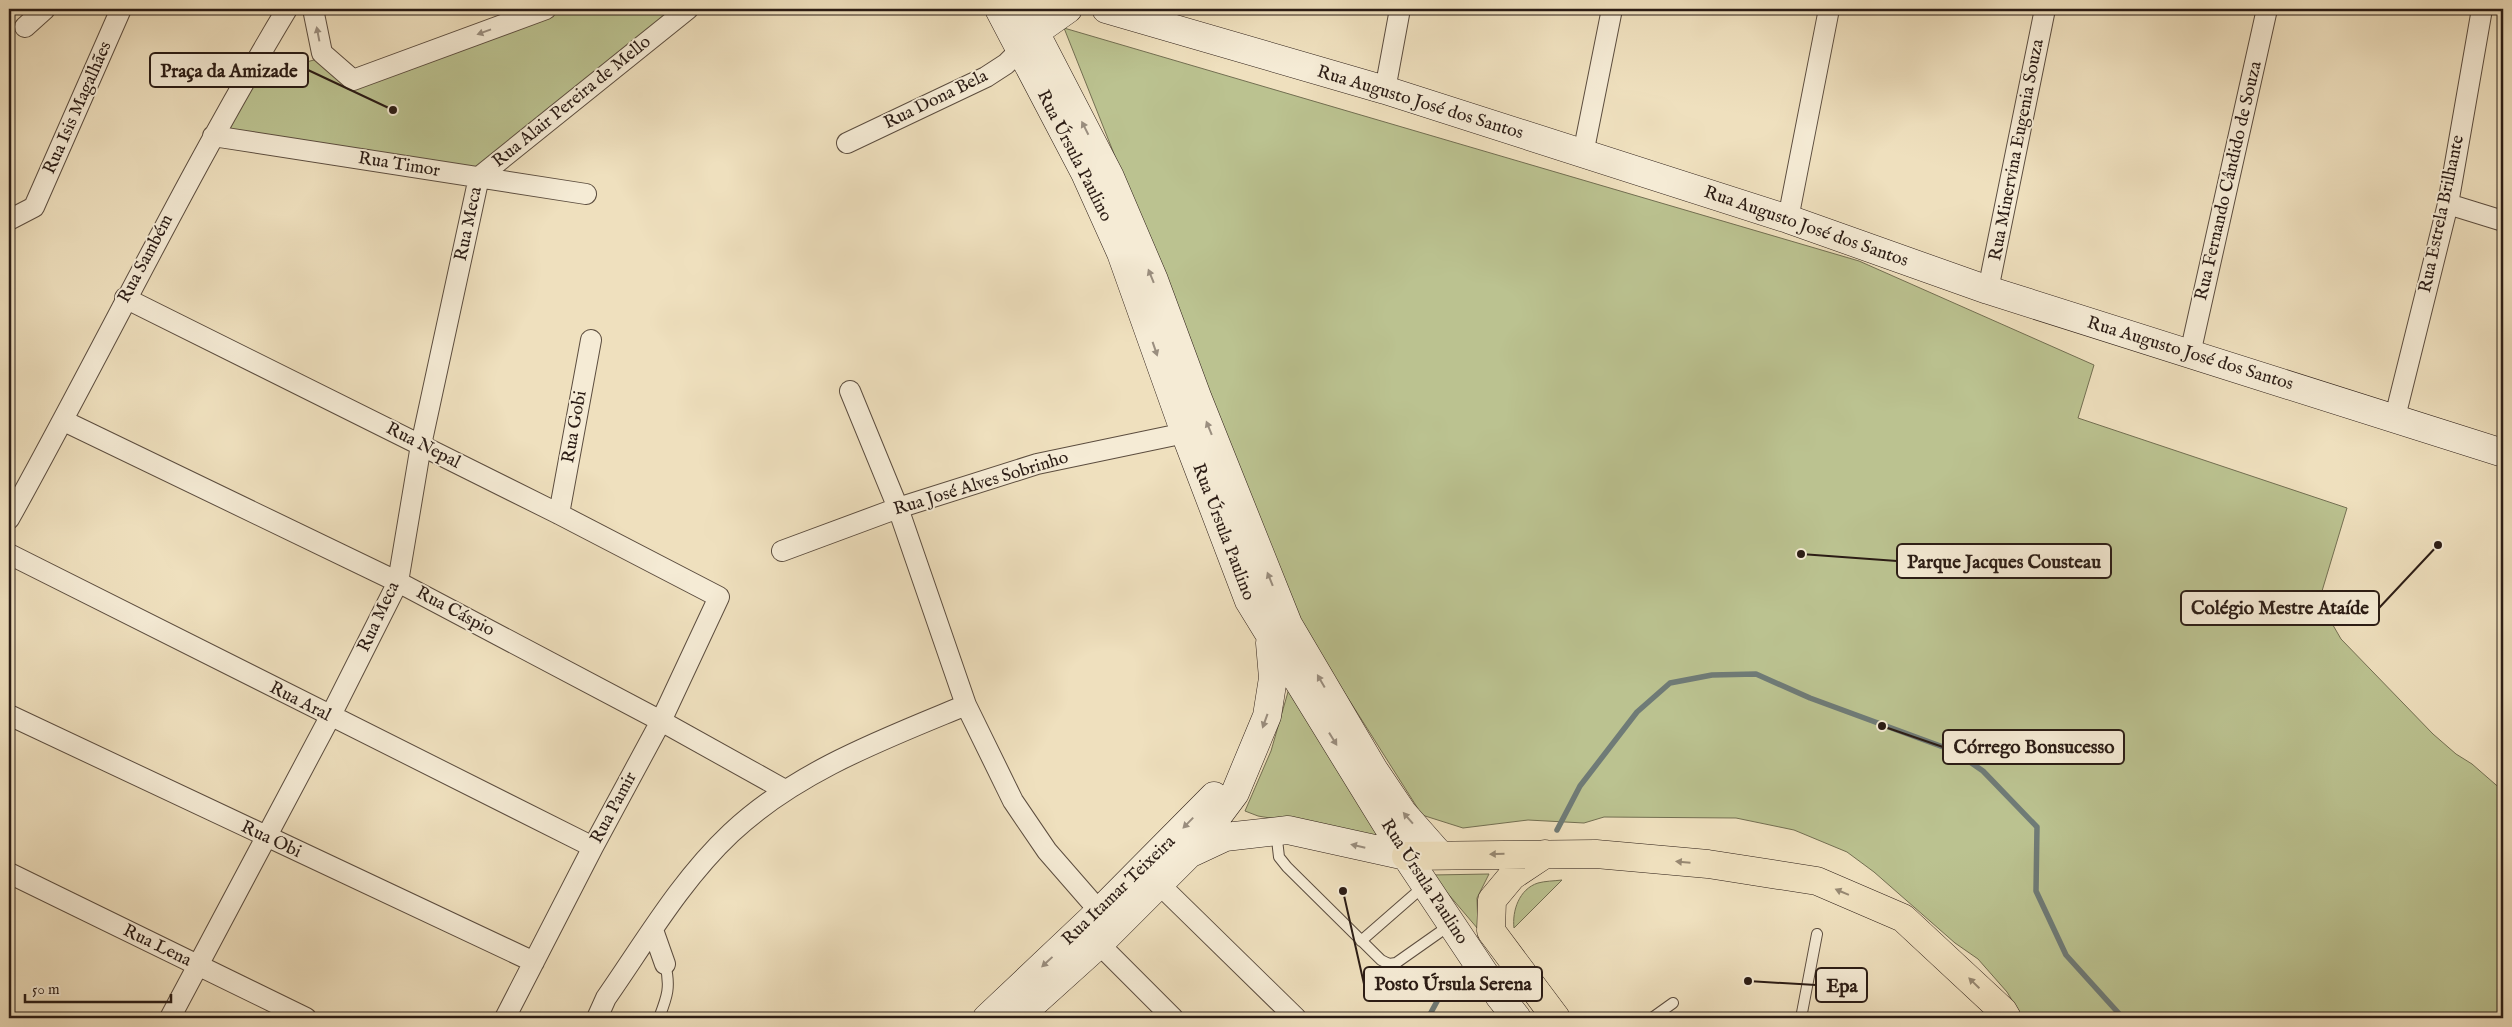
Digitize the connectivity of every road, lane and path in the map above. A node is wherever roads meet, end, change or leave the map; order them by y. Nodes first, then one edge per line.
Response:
1 (45, 9) edge
2 (121, 9) edge
3 (288, 9) edge
4 (313, 9) edge
5 (546, 9) edge
6 (688, 9) edge
7 (999, 9) edge
8 (1068, 9) edge
9 (1106, 9) edge
10 (1400, 9) edge
11 (1612, 9) edge
12 (1829, 9) edge
13 (2045, 9) edge
14 (2267, 9) edge
15 (2482, 9) edge
16 (25, 26) dead end
17 (1027, 30) edge
18 (1385, 90) junction
19 (213, 136) junction
20 (847, 143) dead end
21 (1583, 154) junction
22 (479, 177) junction
23 (586, 194) dead end
24 (2448, 204) junction
25 (1788, 218) junction
26 (9, 220) edge
27 (2503, 221) edge
28 (1988, 290) junction
29 (125, 298) junction
30 (591, 340) dead end
31 (2190, 354) junction
32 (850, 391) dead end
33 (2395, 417) junction
34 (64, 421) junction
35 (1185, 433) junction
36 (421, 445) junction
37 (2503, 453) edge
38 (898, 508) junction
39 (559, 514) junction
40 (10, 515) edge
41 (782, 551) dead end
42 (9, 554) edge
43 (398, 582) junction
44 (719, 597) joint
45 (1270, 638) junction
46 (966, 705) junction
47 (9, 715) edge
48 (330, 717) junction
49 (661, 721) junction
50 (1248, 761) junction
51 (785, 790) junction
52 (1276, 830) junction
53 (266, 838) junction
54 (593, 847) junction
55 (1191, 852) junction
56 (1545, 854) junction
57 (1440, 855) junction
58 (1406, 856) junction
59 (9, 873) edge
60 (1159, 884) junction
61 (1425, 885) junction
62 (1452, 924) junction
63 (1104, 928) junction
64 (653, 930) junction
65 (1817, 934) dead end
66 (1361, 941) junction
67 (534, 962) junction
68 (665, 964) joint
69 (196, 965) junction
70 (1673, 1003) dead end
71 (170, 1018) edge
72 (306, 1018) edge
73 (505, 1018) edge
74 (596, 1018) edge
75 (659, 1018) edge
76 (987, 1018) edge
77 (1017, 1018) edge
78 (1173, 1018) edge
79 (1296, 1018) edge
80 (1517, 1018) edge
81 (1556, 1018) edge
82 (1652, 1018) edge
83 (1801, 1018) edge
84 (2007, 1018) edge

1 - 16 street
2 - 26 street, Rua Isis Magalhães
3 - 19 street, Rua Sambém
5 -> 4 street
6 - 22 street, Rua Alair Pereira de Mello
7 - 17 main road, Rua Úrsula Paulino
8 - 17 main road
9 - 18 main road, Rua Augusto José dos Santos
10 - 18 street
11 - 21 street
12 - 25 street
13 - 28 street, Rua Minervina Eugenia Souza
14 - 31 street, Rua Fernando Cândido de Souza
15 - 24 street, Rua Estrela Brilhante
17 - 20 street, Rua Dona Bela
17 -> 35 main road, Rua Úrsula Paulino
57 -> 17 main road, Rua Úrsula Paulino
18 - 21 main road, Rua Augusto José dos Santos
19 - 22 street, Rua Timor
19 - 29 street, Rua Sambém
21 - 25 main road, Rua Augusto José dos Santos
22 - 23 street, Rua Timor
22 - 36 street, Rua Meca
24 - 27 street
24 - 33 street, Rua Estrela Brilhante
25 - 28 main road, Rua Augusto José dos Santos
28 - 31 main road, Rua Augusto José dos Santos
29 - 34 street, Rua Sambém
29 - 36 street, Rua Nepal
30 - 39 street, Rua Gobi
31 - 33 main road, Rua Augusto José dos Santos
32 - 38 street
33 - 37 main road, Rua Augusto José dos Santos
34 - 40 street, Rua Sambém
34 - 43 street, Rua Cáspio
35 - 38 street, Rua José Alves Sobrinho
35 - 45 main road, Rua Úrsula Paulino
36 - 39 street, Rua Nepal
36 - 43 street, Rua Meca
38 - 41 street, Rua José Alves Sobrinho
38 - 46 street
39 - 44 street, Rua Nepal
42 - 48 street, Rua Aral
43 - 48 street, Rua Meca
43 - 49 street, Rua Cáspio
44 - 49 street, Rua Pamir
45 -> 50 main road, Rua Itamar Teixeira
45 -> 58 main road, Rua Úrsula Paulino
46 - 51 street
46 - 63 street
47 - 53 street, Rua Obi
48 - 53 street, Rua Meca
48 - 54 street, Rua Aral
49 - 51 street, Rua Cáspio
49 - 54 street, Rua Pamir
50 - 55 main road, Rua Itamar Teixeira
50 -> 63 main road, Rua Itamar Teixeira
51 - 64 street
52 - 55 main road, Rua Itamar Teixeira
58 -> 52 main road, Rua Itamar Teixeira
52 - 66 lane
53 - 67 street, Rua Obi
53 - 69 street, Rua Meca
54 - 67 street, Rua Pamir
55 - 60 main road, Rua Itamar Teixeira
56 -> 57 main road
56 - 81 main road, Rua Úrsula Paulino
84 -> 56 main road
57 - 58 main road
58 - 61 main road, Rua Úrsula Paulino
59 - 69 street, Rua Lena
60 - 63 main road, Rua Itamar Teixeira
60 - 79 street
61 - 62 main road, Rua Úrsula Paulino
61 - 66 lane
62 - 66 lane
62 - 80 main road, Rua Úrsula Paulino
63 -> 76 main road, Rua Itamar Teixeira
63 - 77 main road, Rua Itamar Teixeira
63 - 78 street
64 - 68 street
64 - 74 street
65 - 83 lane
67 - 73 street, Rua Pamir
68 - 75 lane
69 - 71 street, Rua Meca
69 - 72 street, Rua Lena
70 - 82 lane

